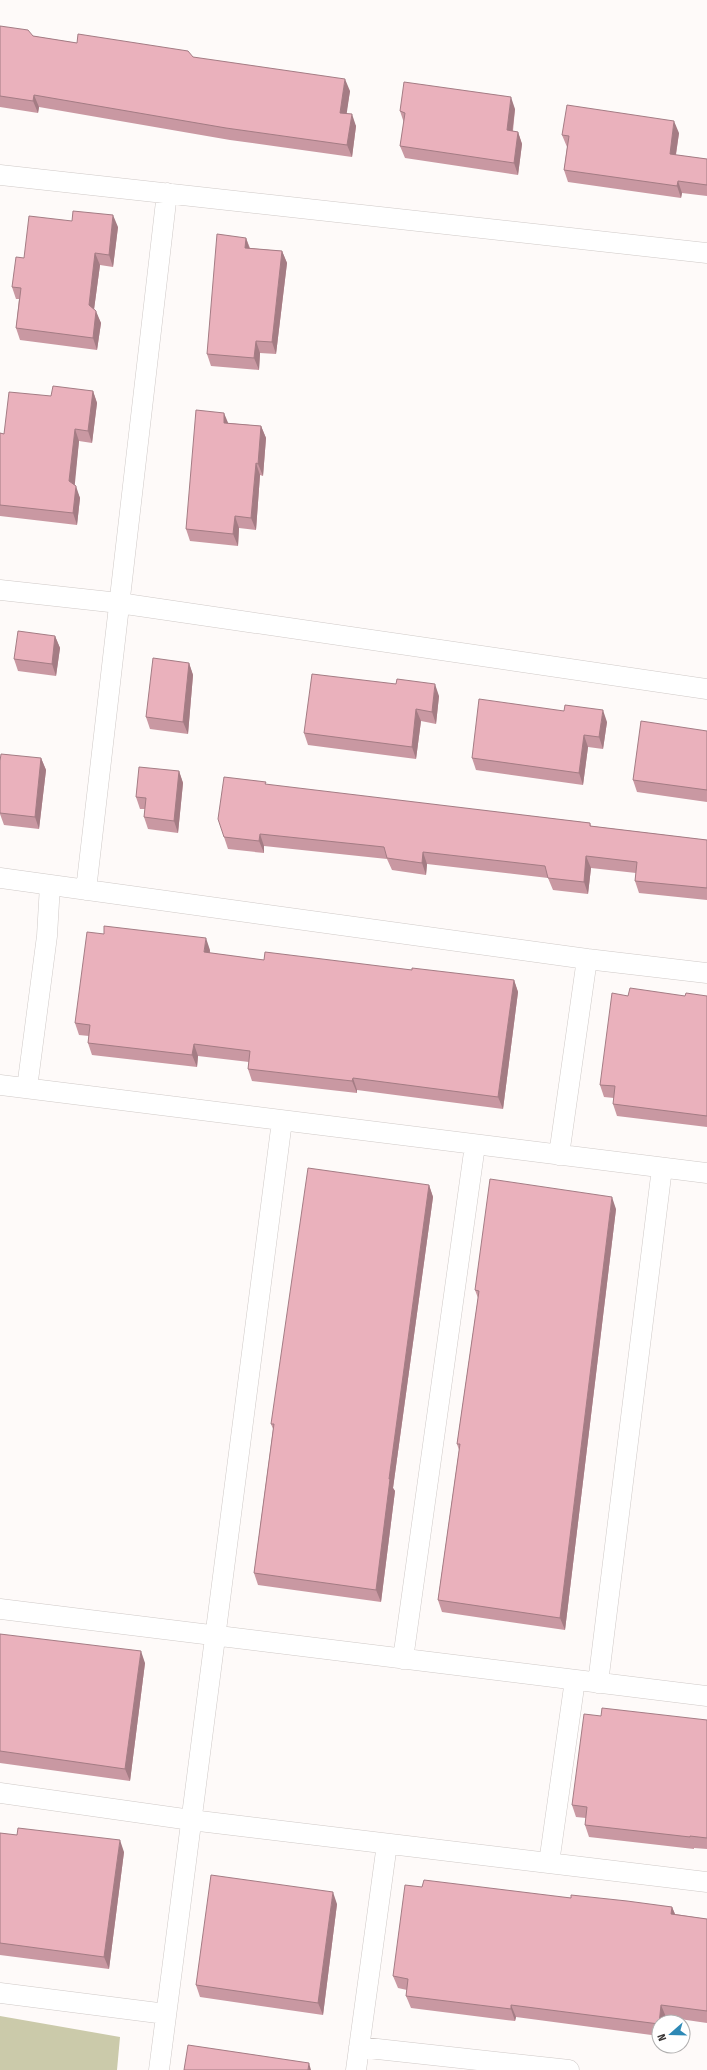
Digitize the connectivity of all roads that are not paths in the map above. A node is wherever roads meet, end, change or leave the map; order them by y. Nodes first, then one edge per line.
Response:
1 (0, 175) edge
2 (167, 193) junction
3 (707, 253) edge
4 (0, 590) edge
5 (120, 603) junction
6 (707, 689) edge
7 (0, 878) edge
8 (50, 885) junction
9 (86, 890) junction
10 (587, 959) junction
11 (707, 973) edge
12 (0, 1085) edge
13 (27, 1088) junction
14 (282, 1121) junction
15 (475, 1145) junction
16 (559, 1155) junction
17 (662, 1168) junction
18 (707, 1173) edge
19 (0, 1609) edge
20 (215, 1635) junction
21 (403, 1659) junction
22 (575, 1680) junction
23 (598, 1683) junction
24 (707, 1696) edge
25 (0, 1793) edge
26 (192, 1820) junction
27 (387, 1844) junction
28 (550, 1863) junction
29 (707, 1882) edge
30 (0, 1993) edge
31 (166, 2014) junction
32 (359, 2047) junction
33 (159, 2070) edge
34 (356, 2070) edge
35 (569, 2070) edge

1 - 2 lane
2 - 3 lane
2 - 5 lane
4 - 5 lane
5 - 6 lane
5 - 9 lane
7 - 8 lane
8 - 9 lane
8 - 13 lane
9 - 10 lane
10 - 11 lane
10 - 16 lane
12 - 13 lane
13 - 14 lane
14 - 15 lane
14 - 20 lane
15 - 16 lane
15 - 21 lane
16 - 17 lane
17 - 18 lane
17 - 23 lane
19 - 20 lane
20 - 21 lane
20 - 26 lane
21 - 22 lane
22 - 23 lane
22 - 28 lane
23 - 24 lane
25 - 26 lane
26 - 27 lane
26 - 31 lane
27 - 28 lane
27 - 32 lane
28 - 29 lane
30 - 31 lane
31 - 33 lane
32 - 34 lane
32 - 35 lane

